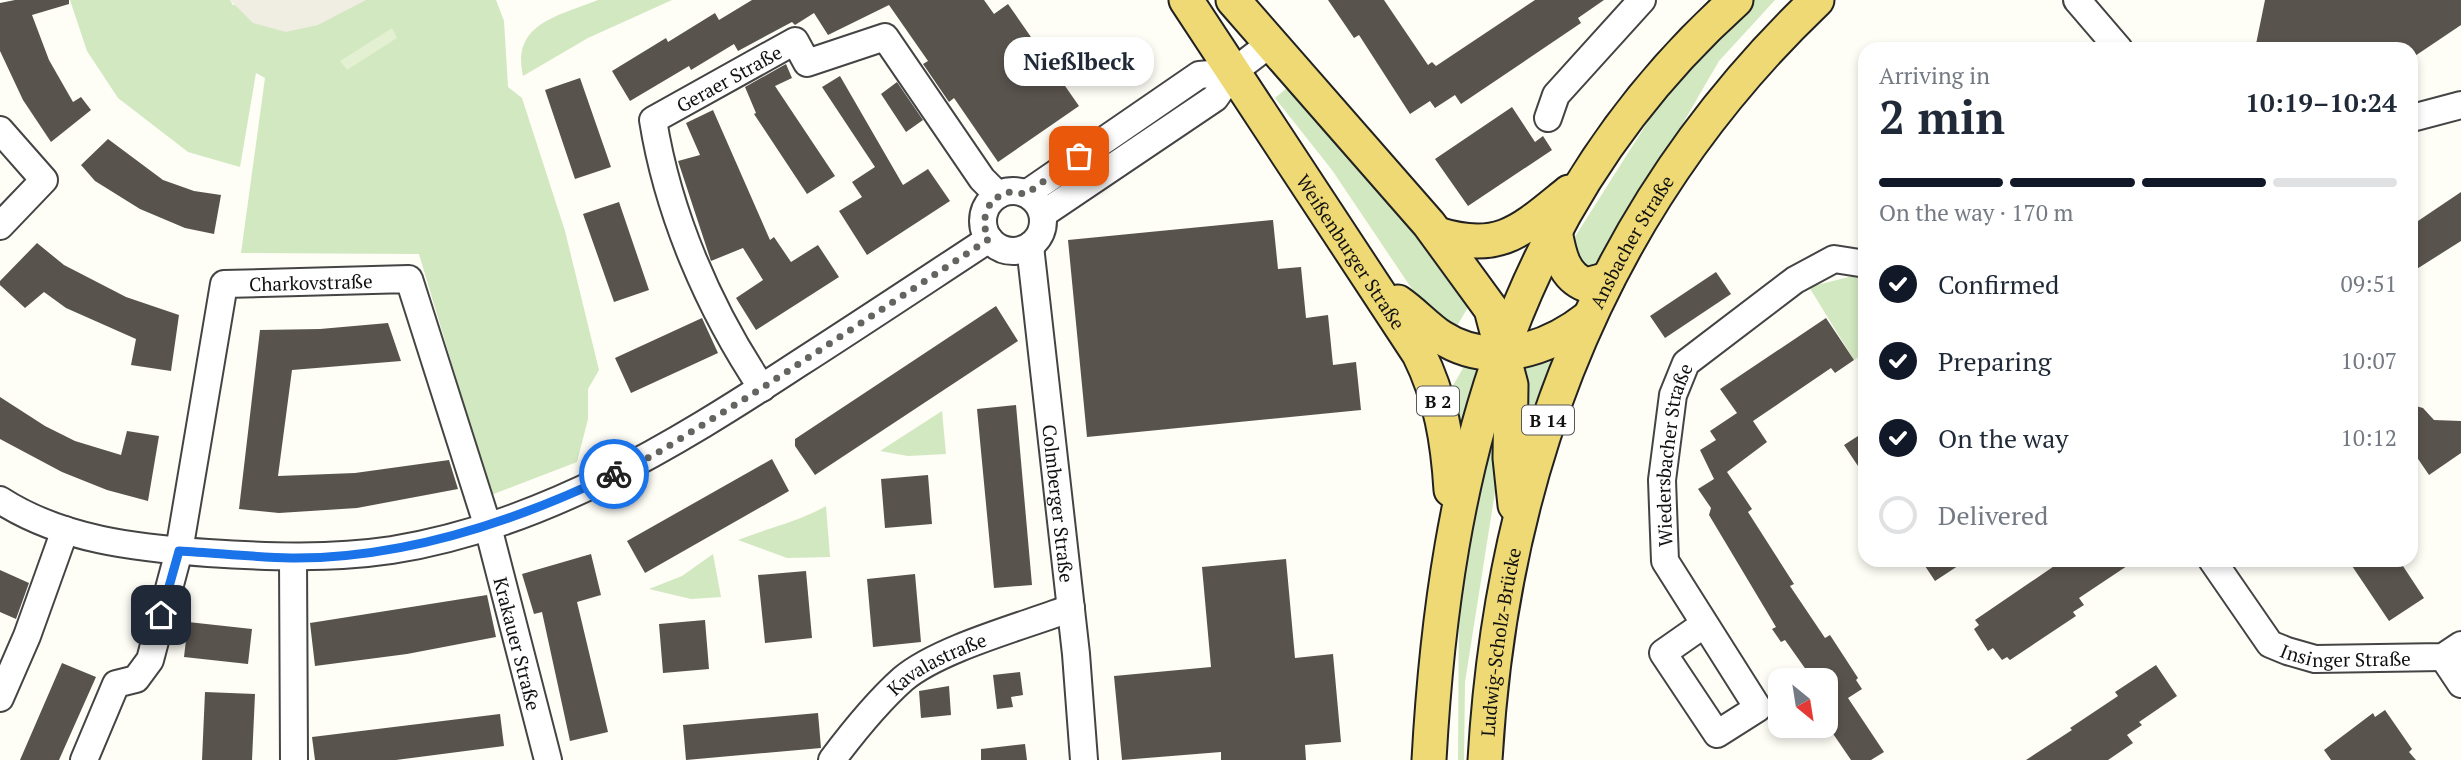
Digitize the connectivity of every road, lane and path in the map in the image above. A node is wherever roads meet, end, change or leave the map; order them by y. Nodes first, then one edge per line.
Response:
1 (1186, 0) edge
2 (1233, 0) edge
3 (1642, 0) edge
4 (1736, 0) edge
5 (2077, 0) edge
6 (1804, 6) edge
7 (2113, 42) edge
8 (1271, 43) junction
9 (1233, 72) junction
10 (2461, 105) edge
11 (2418, 116) edge
12 (1548, 118) dead end
13 (0, 130) edge
14 (1586, 178) junction
15 (1026, 194) junction
16 (998, 195) junction
17 (1042, 214) junction
18 (0, 226) edge
19 (1555, 231) junction
20 (1437, 234) junction
21 (989, 239) junction
22 (1030, 246) junction
23 (1858, 263) edge
24 (1608, 278) junction
25 (1378, 289) junction
26 (1588, 318) junction
27 (1500, 351) junction
28 (762, 388) junction
29 (0, 500) edge
30 (1516, 524) junction
31 (488, 527) junction
32 (1453, 527) junction
33 (65, 530) junction
34 (179, 551) junction
35 (293, 558) junction
36 (2217, 567) edge
37 (1071, 608) junction
38 (1703, 625) dead end
39 (2452, 651) edge
40 (2461, 684) edge
41 (0, 698) edge
42 (84, 760) edge
43 (294, 760) edge
44 (548, 760) edge
45 (832, 760) edge
46 (1084, 760) edge
47 (1429, 760) edge
48 (1485, 760) edge

1 - 9 main road, Weißenburger Straße / B 2
2 - 8 main road
3 - 12 street
4 - 14 main road
5 - 7 street
6 - 24 main road, Ansbacher Straße / B 14
8 - 9 street
8 - 20 main road
9 - 15 street
9 - 17 street
9 - 25 main road, Weißenburger Straße / B 2
10 - 11 street
13 - 18 street
14 - 19 main road
14 - 20 main road
15 - 16 street
15 - 17 street
16 - 21 street
16 - 28 street, Geraer Straße
17 - 22 street
19 - 24 main road
19 - 27 main road
20 - 27 main road
21 - 22 street
21 - 28 street
22 - 37 street, Colmberger Straße
23 - 38 street, Wiedersbacher Straße
24 - 26 main road, Ansbacher Straße / B 14
25 - 27 main road
25 - 32 main road, Weißenburger Straße / B 2
26 - 27 main road
26 - 30 main road, Ansbacher Straße / B 14
27 - 30 main road
27 - 32 main road
28 - 31 street
29 - 33 street
30 - 48 main road, Ludwig-Scholz-Brücke
31 - 34 street, Charkovstraße
31 - 35 street
31 - 44 street, Krakauer Straße
32 - 47 main road, B 2
33 - 34 street
33 - 41 street
34 - 35 street
34 - 42 street
35 - 43 street
36 - 39 street, Insinger Straße
37 - 45 street, Kavalastraße
37 - 46 street, Colmberger Straße
39 - 40 street, Insinger Straße

